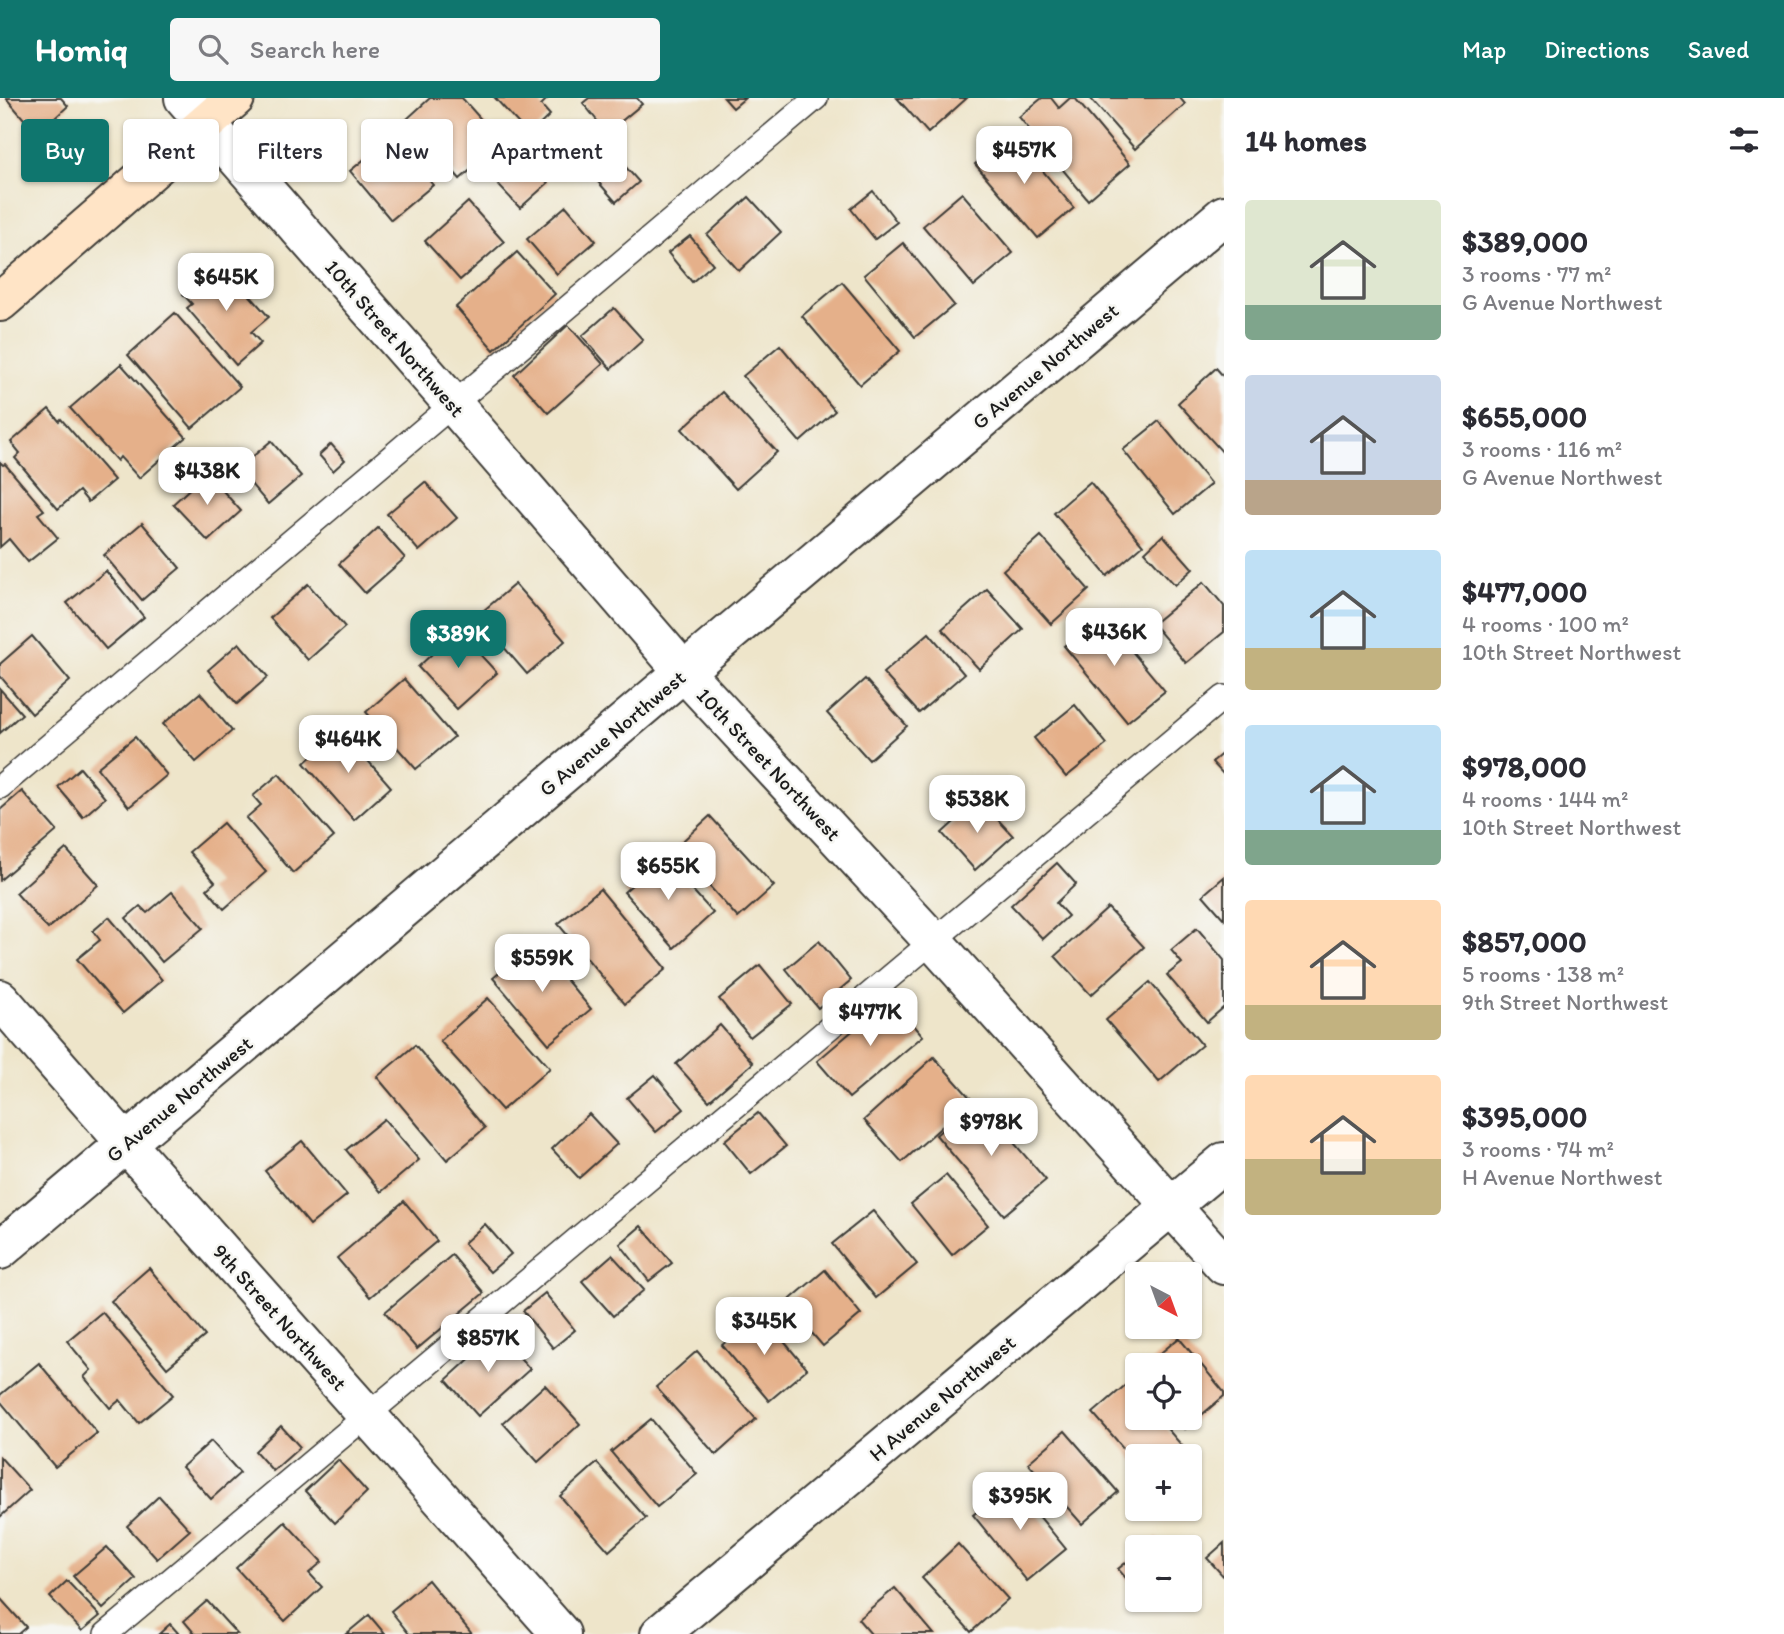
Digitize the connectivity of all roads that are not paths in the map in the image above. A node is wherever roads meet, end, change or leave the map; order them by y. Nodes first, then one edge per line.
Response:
1 (235, 98) edge
2 (816, 98) edge
3 (195, 110) edge
4 (1224, 215) edge
5 (0, 302) edge
6 (453, 404) junction
7 (684, 672) junction
8 (1224, 697) edge
9 (0, 787) edge
10 (933, 941) junction
11 (0, 999) edge
12 (126, 1144) junction
13 (1224, 1162) edge
14 (1171, 1206) junction
15 (0, 1250) edge
16 (1224, 1265) edge
17 (368, 1414) junction
18 (106, 1634) edge
19 (561, 1634) edge
20 (660, 1634) edge

1 - 3 main road
2 - 6 lane
3 - 5 main road
3 - 6 street, 10th Street Northwest
4 - 7 street, G Avenue Northwest
6 - 7 street, 10th Street Northwest
6 - 9 lane
7 - 10 street, 10th Street Northwest
7 - 12 street, G Avenue Northwest
8 - 10 lane
10 - 14 street, 10th Street Northwest
10 - 17 lane
11 - 12 street, 9th Street Northwest
12 - 15 street, G Avenue Northwest
12 - 17 street, 9th Street Northwest
13 - 14 street, H Avenue Northwest
14 - 16 street, 10th Street Northwest
14 - 20 street, H Avenue Northwest
17 - 18 lane
17 - 19 street, 9th Street Northwest

